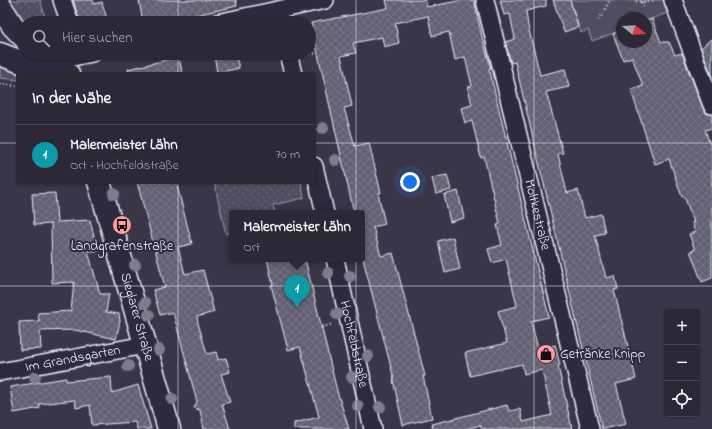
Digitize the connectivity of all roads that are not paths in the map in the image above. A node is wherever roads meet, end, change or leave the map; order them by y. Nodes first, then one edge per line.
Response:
1 (62, 0) edge
2 (325, 0) edge
3 (485, 0) edge
4 (673, 0) edge
5 (0, 6) edge
6 (68, 16) edge
7 (280, 16) edge
8 (16, 29) edge
9 (0, 35) edge
10 (16, 41) edge
11 (0, 54) edge
12 (16, 58) edge
13 (24, 60) edge
14 (66, 60) edge
15 (290, 60) edge
16 (47, 66) edge
17 (293, 72) edge
18 (712, 105) edge
19 (316, 175) edge
20 (100, 184) edge
21 (324, 210) edge
22 (336, 262) edge
23 (145, 345) junction
24 (0, 372) edge
25 (169, 429) edge
26 (373, 429) edge
27 (590, 429) edge

1 - 6 street
2 - 7 street
3 - 27 street, Moltkestraße
4 - 18 street
5 - 8 street
9 - 10 street
11 - 12 street
13 - 16 street
14 - 16 street
15 - 17 street
19 - 21 street
20 - 23 street, Sieglarer Straße
22 - 26 street, Hochfeldstraße
23 - 24 street, Im Grandsgarten
23 - 25 street, Sieglarer Straße

